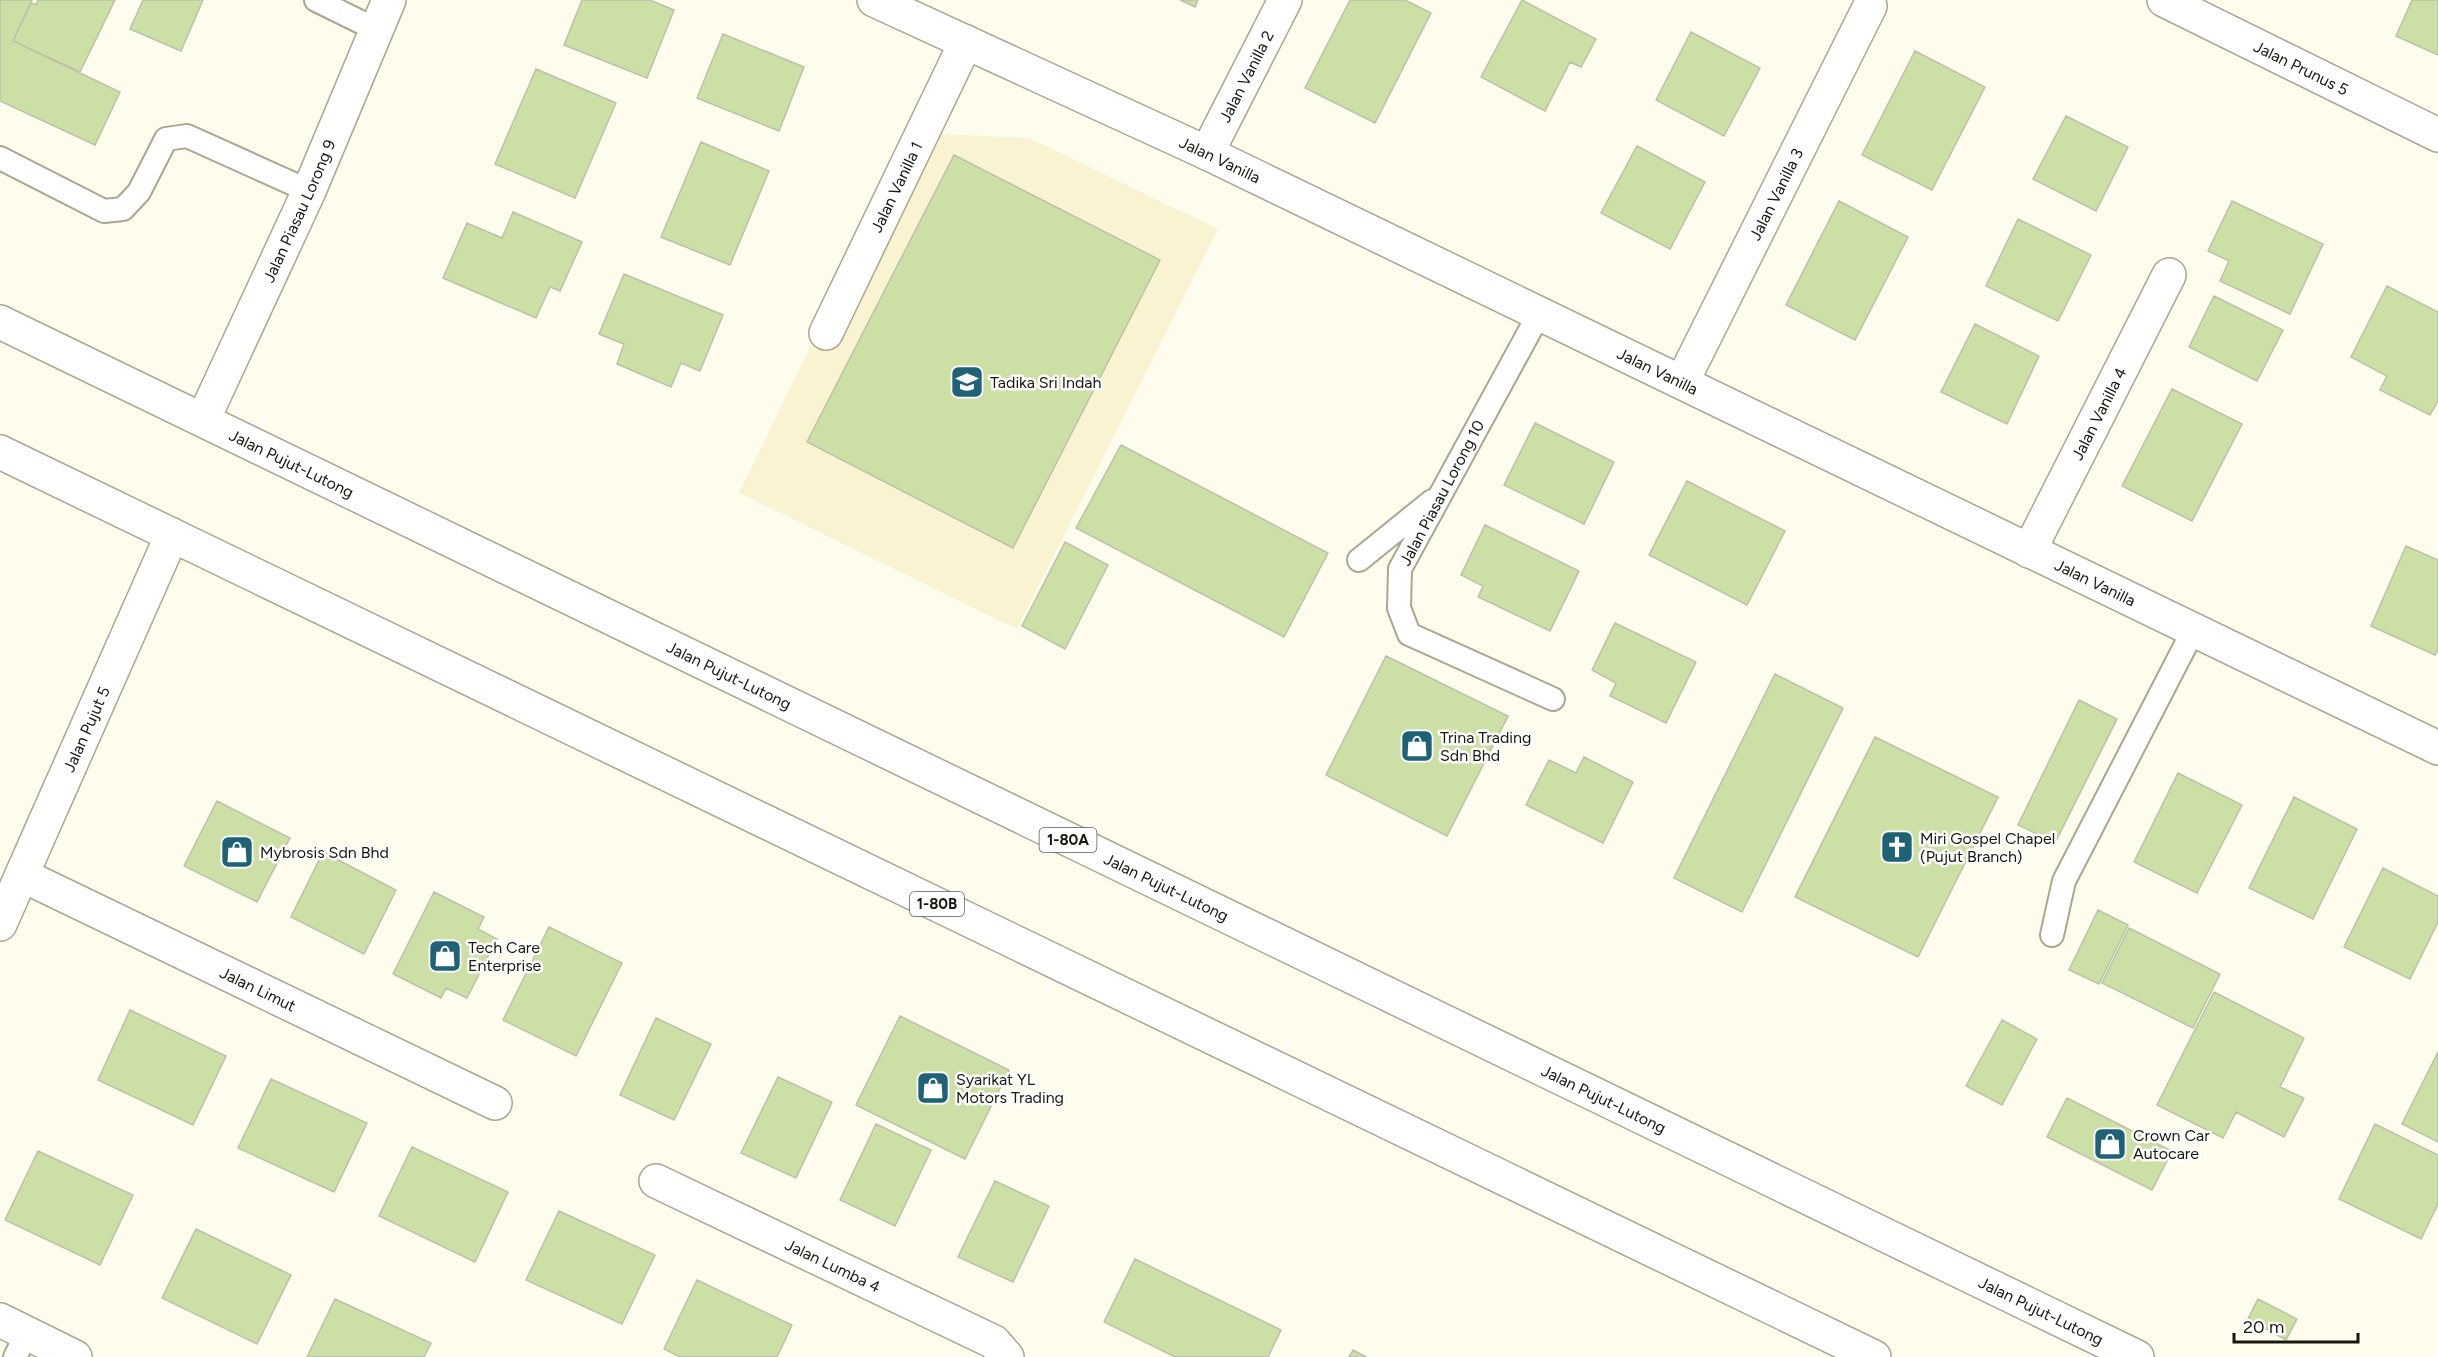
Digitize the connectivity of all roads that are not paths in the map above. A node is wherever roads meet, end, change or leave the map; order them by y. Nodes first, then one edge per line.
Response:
1 (316, 0) edge
2 (389, 0) edge
3 (874, 0) edge
4 (1286, 0) edge
5 (2164, 0) edge
6 (1870, 6) dead end
7 (376, 30) junction
8 (966, 42) junction
9 (2438, 135) edge
10 (1207, 153) junction
11 (0, 158) edge
12 (309, 191) junction
13 (2169, 275) dead end
14 (1539, 314) junction
15 (0, 322) edge
16 (826, 333) dead end
17 (1682, 382) junction
18 (203, 420) junction
19 (0, 452) edge
20 (1443, 492) junction
21 (172, 535) junction
22 (2030, 551) junction
23 (1359, 560) dead end
24 (2194, 629) junction
25 (1552, 699) dead end
26 (2438, 748) edge
27 (22, 875) junction
28 (0, 924) edge
29 (2052, 935) dead end
30 (495, 1104) dead end
31 (656, 1181) dead end
32 (14, 1337) edge
33 (75, 1357) edge
34 (1007, 1357) edge
35 (1874, 1357) edge
36 (2137, 1357) edge

1 - 7 lane
2 - 7 main road, Jalan Piasau Lorong 9
3 - 8 main road, Jalan Vanilla
4 - 10 main road, Jalan Vanilla 2
5 - 9 main road, Jalan Prunus 5
6 - 17 main road, Jalan Vanilla 3
7 - 12 main road, Jalan Piasau Lorong 9
8 - 10 main road, Jalan Vanilla
8 - 16 main road, Jalan Vanilla 1
10 - 14 main road, Jalan Vanilla
11 - 12 lane
12 - 18 main road, Jalan Piasau Lorong 9
13 - 22 main road, Jalan Vanilla 4
14 - 17 main road, Jalan Vanilla
14 - 20 lane, Jalan Piasau Lorong 10
15 - 18 main road, Jalan Pujut-Lutong / 1-80A
17 - 22 main road, Jalan Vanilla
18 - 36 main road, Jalan Pujut-Lutong / 1-80A
19 - 21 main road, 1-80B
20 - 23 lane
20 - 25 lane, Jalan Piasau Lorong 10
21 - 27 main road, Jalan Pujut 5
21 - 35 main road, 1-80B
22 - 24 main road, Jalan Vanilla
24 - 26 main road, Jalan Vanilla
24 - 29 lane
27 - 28 main road, Jalan Pujut 5
27 - 30 main road, Jalan Limut
31 - 34 main road, Jalan Lumba 4
32 - 33 main road

